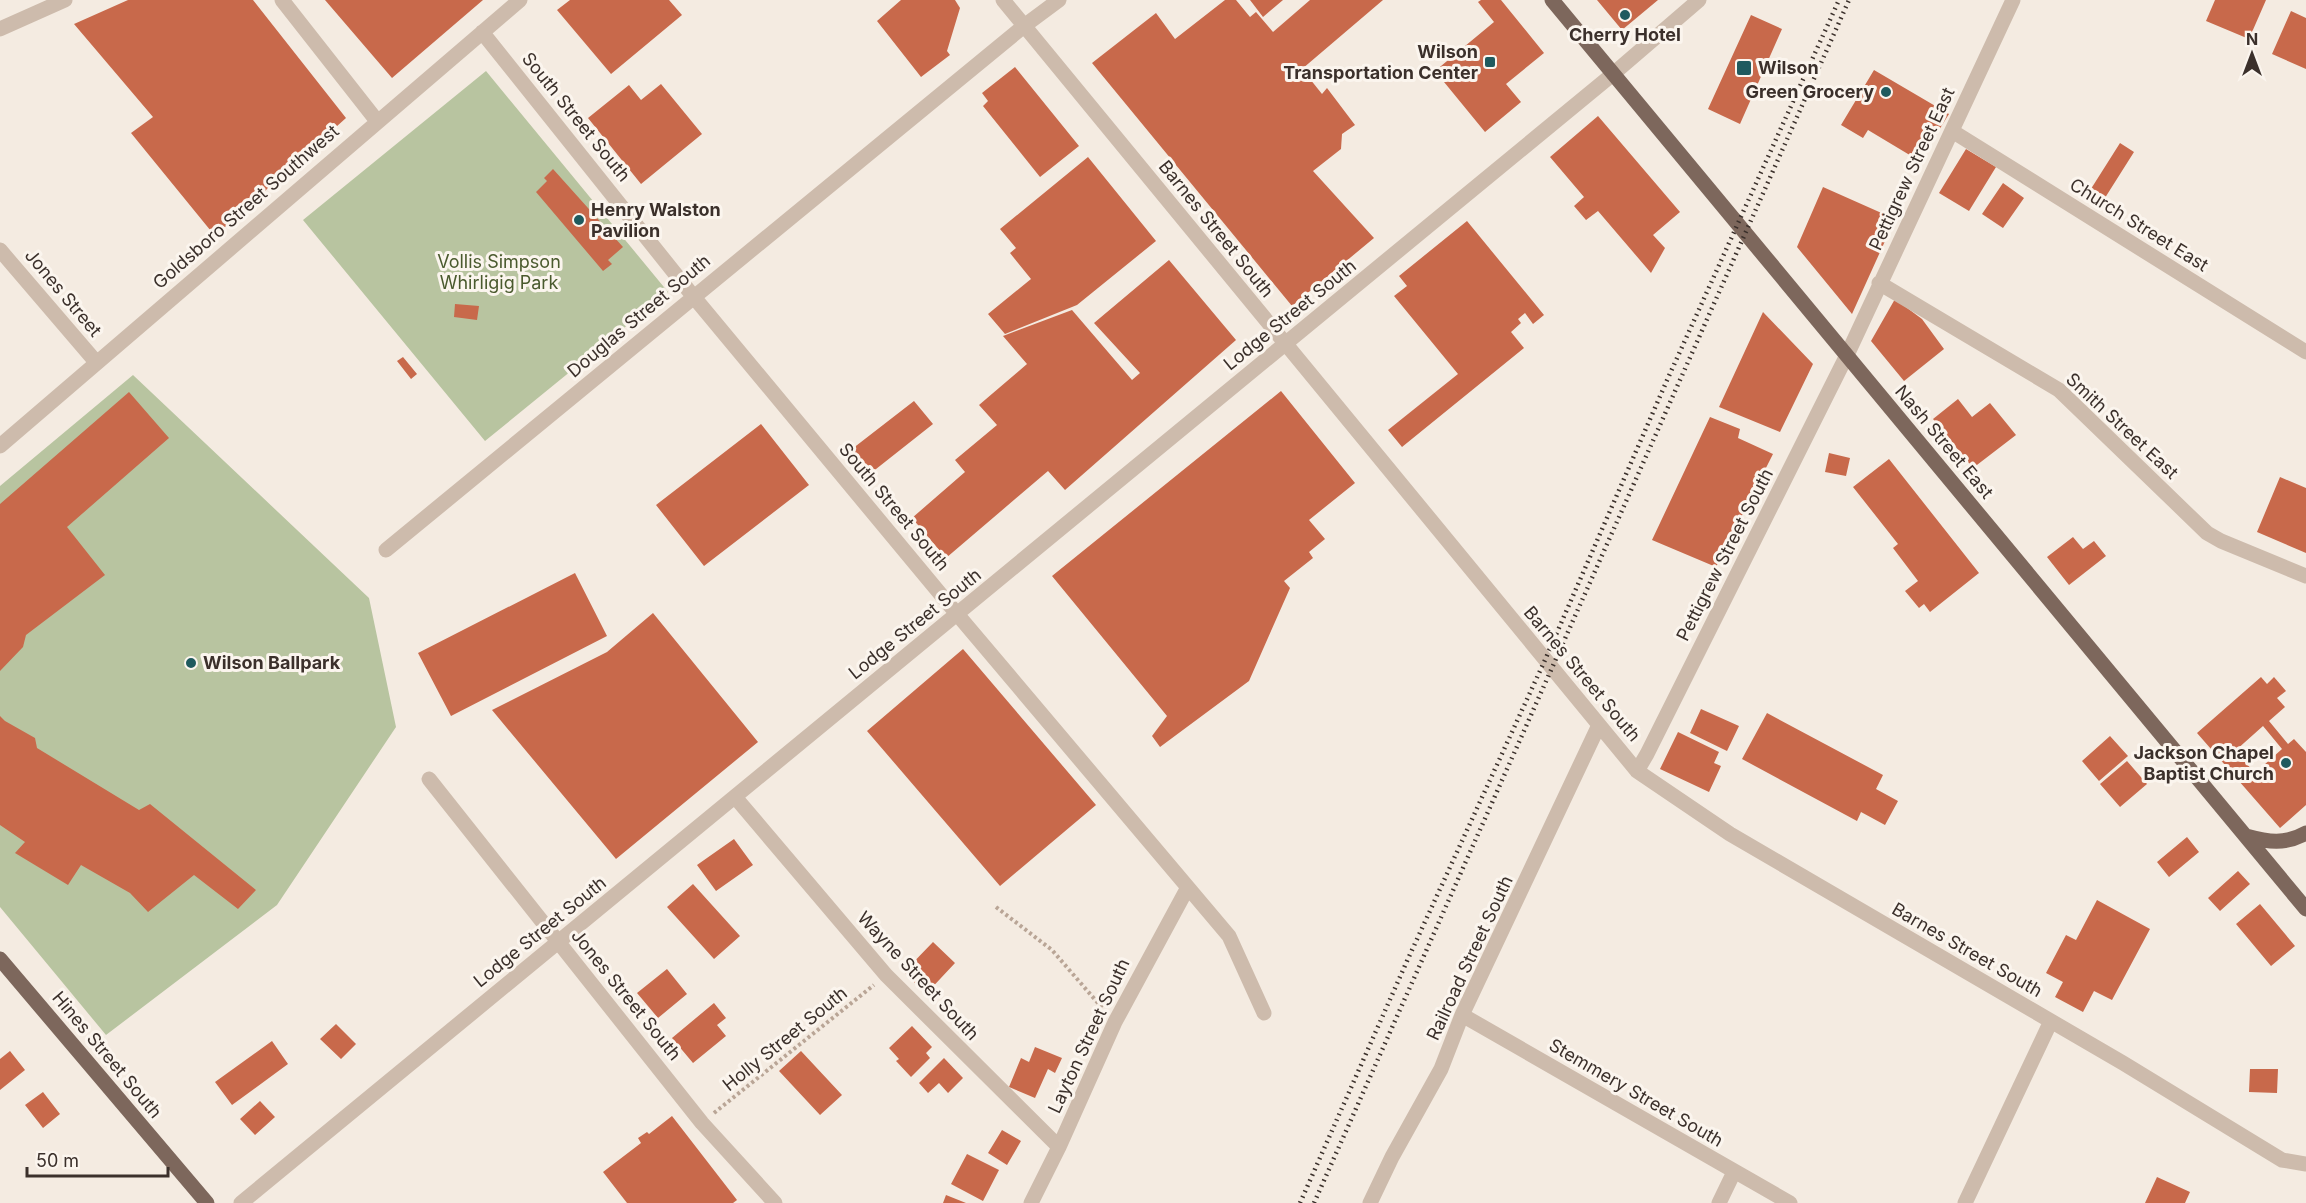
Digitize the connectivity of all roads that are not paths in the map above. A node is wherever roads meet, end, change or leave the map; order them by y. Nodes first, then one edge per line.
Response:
1 (65, 0) edge
2 (282, 0) edge
3 (520, 0) edge
4 (1003, 0) edge
5 (1059, 0) edge
6 (1552, 0) edge
7 (1699, 0) edge
8 (2013, 0) edge
9 (1024, 26) junction
10 (0, 30) edge
11 (482, 32) junction
12 (1613, 74) junction
13 (377, 121) junction
14 (1952, 130) junction
15 (0, 250) edge
16 (1879, 283) junction
17 (693, 296) junction
18 (1285, 344) junction
19 (2306, 352) edge
20 (1847, 355) junction
21 (96, 362) junction
22 (0, 446) edge
23 (386, 550) dead end
24 (2306, 576) edge
25 (957, 614) junction
26 (1599, 725) junction
27 (1637, 771) junction
28 (429, 779) dead end
29 (735, 797) junction
30 (2306, 833) edge
31 (2246, 836) junction
32 (1187, 889) junction
33 (2306, 909) edge
34 (558, 943) junction
35 (0, 959) edge
36 (1264, 1014) dead end
37 (1462, 1015) junction
38 (2051, 1021) junction
39 (1059, 1147) junction
40 (2306, 1164) edge
41 (1734, 1172) junction
42 (207, 1203) edge
43 (241, 1203) edge
44 (775, 1203) edge
45 (1031, 1203) edge
46 (1370, 1203) edge
47 (1719, 1203) edge
48 (1790, 1203) edge
49 (1965, 1203) edge

1 - 10 street
2 - 13 street
3 - 11 street, Goldsboro Street Southwest
4 - 9 street, Barnes Street South
5 - 9 street, Douglas Street South
6 - 12 main road, Nash Street East
7 - 12 street, Lodge Street South
8 - 14 street, Pettigrew Street East
9 - 17 street, Douglas Street South
9 - 18 street, Barnes Street South
11 - 13 street, Goldsboro Street Southwest
11 - 17 street, South Street South
12 - 18 street, Lodge Street South
12 - 20 main road, Nash Street East
13 - 21 street, Goldsboro Street Southwest
14 - 16 street, Pettigrew Street East
14 - 19 street, Church Street East
15 - 21 street, Jones Street
16 - 20 street, Pettigrew Street East
16 - 24 street, Smith Street East
17 - 23 street, Douglas Street South
17 - 25 street, South Street South
18 - 25 street, Lodge Street South
18 - 26 street, Barnes Street South
20 - 27 street, Pettigrew Street South
20 - 31 main road, Nash Street East
21 - 22 street, Goldsboro Street Southwest
25 - 29 street, Lodge Street South
25 - 32 street, South Street South
26 - 27 street, Barnes Street South
26 - 37 street, Railroad Street South
27 - 38 street, Barnes Street South
28 - 34 street, Jones Street South
29 - 34 street, Lodge Street South
29 - 39 street, Wayne Street South
30 - 31 main road
31 - 33 main road, Nash Street East
32 - 36 street, South Street South
32 - 39 street, Layton Street South
34 - 43 street, Lodge Street South
34 - 44 street, Jones Street South
35 - 42 main road, Hines Street South
37 - 41 street, Stemmery Street South
37 - 46 street, Railroad Street South
38 - 40 street, Barnes Street South
38 - 49 street
39 - 45 street, Layton Street South
41 - 47 street
41 - 48 street, Stemmery Street South

